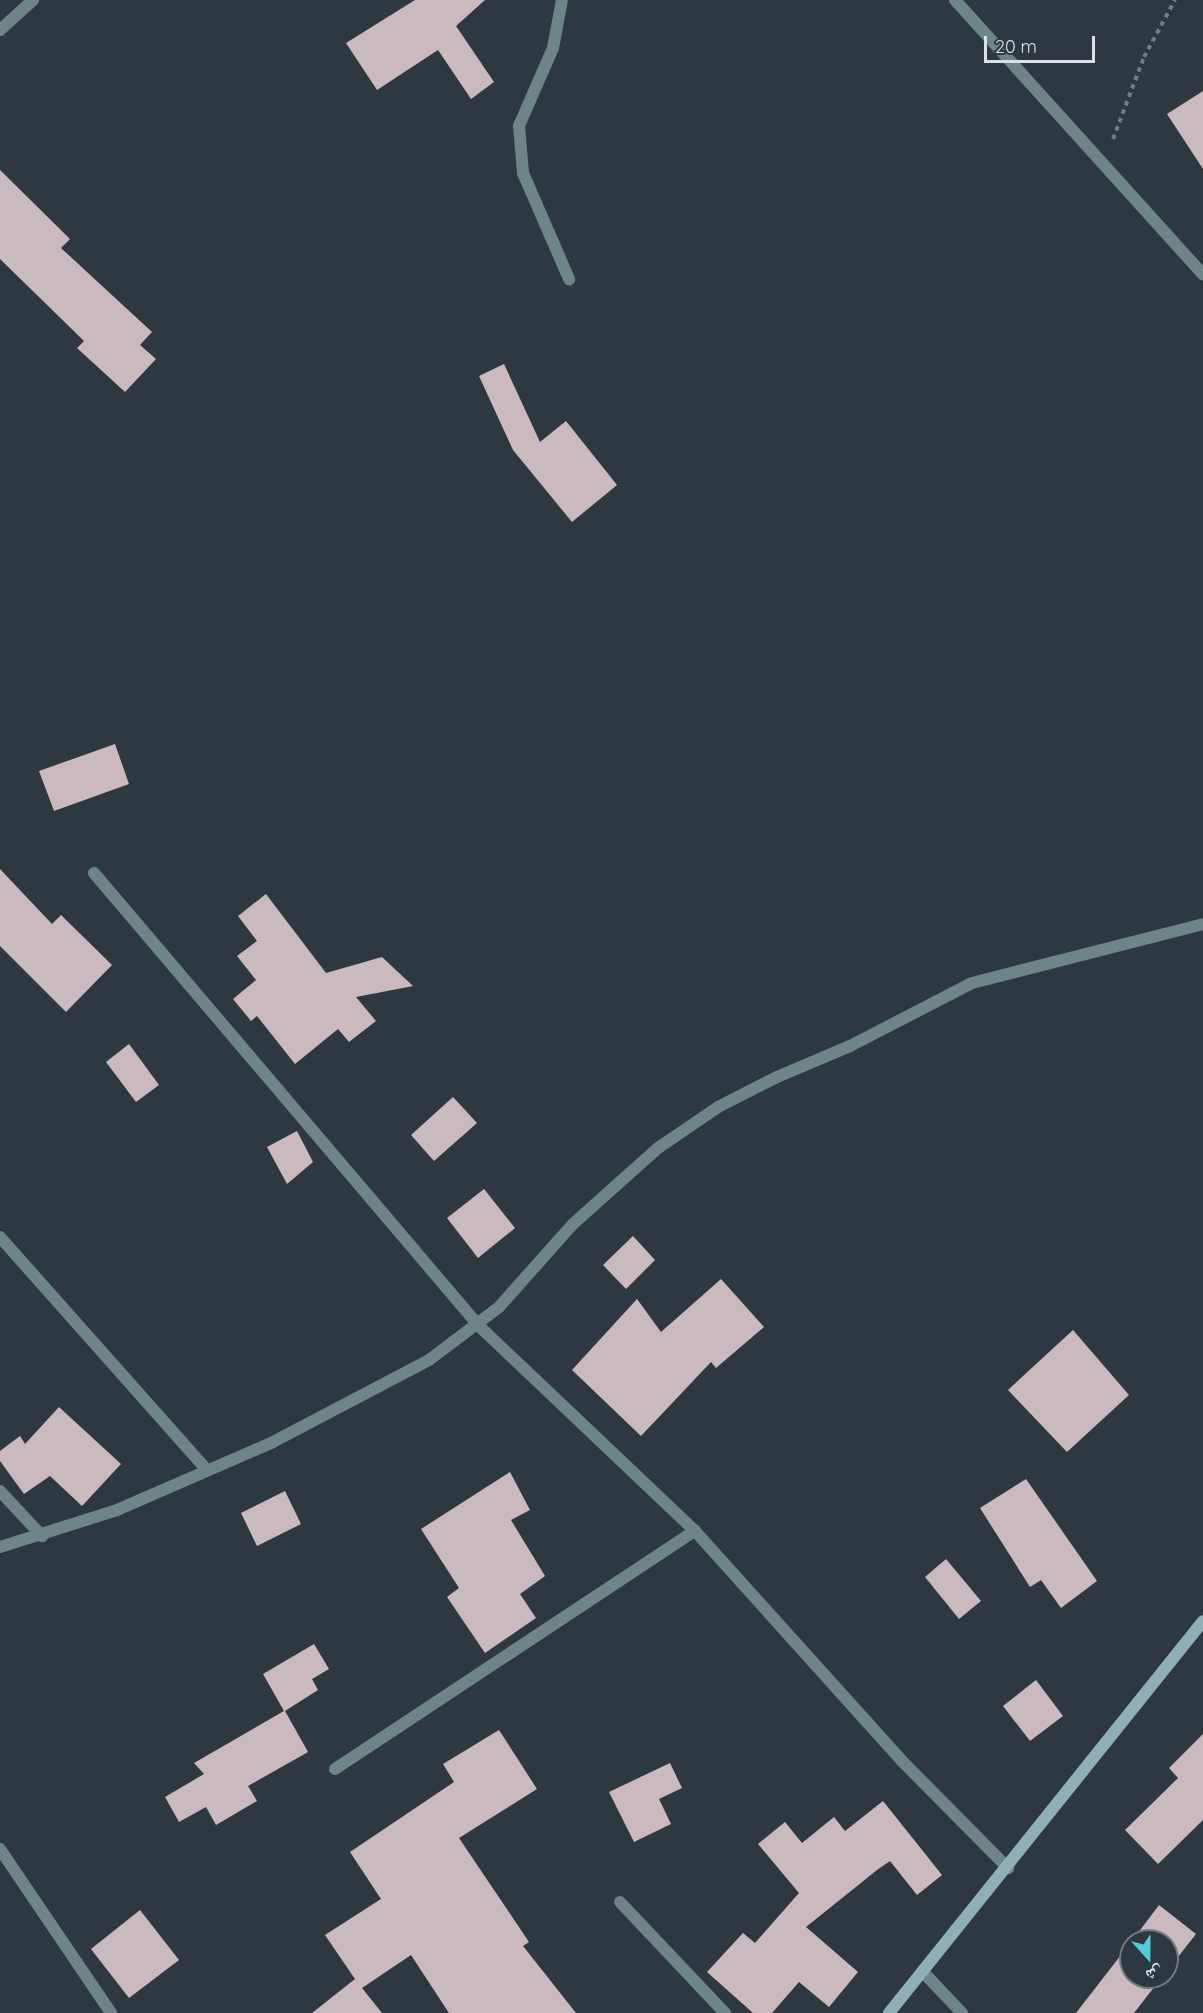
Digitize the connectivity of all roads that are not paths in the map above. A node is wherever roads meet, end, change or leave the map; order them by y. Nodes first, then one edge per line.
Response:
1 (33, 0) edge
2 (562, 0) edge
3 (956, 0) edge
4 (0, 30) edge
5 (1203, 274) edge
6 (569, 279) dead end
7 (94, 873) dead end
8 (1203, 924) edge
9 (0, 1237) edge
10 (479, 1326) junction
11 (207, 1470) junction
12 (0, 1491) edge
13 (695, 1531) junction
14 (42, 1536) junction
15 (0, 1547) edge
16 (1203, 1621) edge
17 (335, 1769) dead end
18 (0, 1849) edge
19 (1008, 1868) junction
20 (620, 1902) dead end
21 (923, 1972) junction
22 (111, 2013) edge
23 (724, 2013) edge
24 (890, 2013) edge
25 (962, 2013) edge

1 - 4 street
2 - 6 street
3 - 5 street
7 - 10 street
8 - 10 street
9 - 11 street
10 - 11 street
10 - 13 street
11 - 14 street
12 - 14 street
13 - 17 street
13 - 19 street
14 - 15 street
16 - 19 main road
18 - 22 street
19 - 21 main road
20 - 23 street
21 - 24 main road
21 - 25 street

